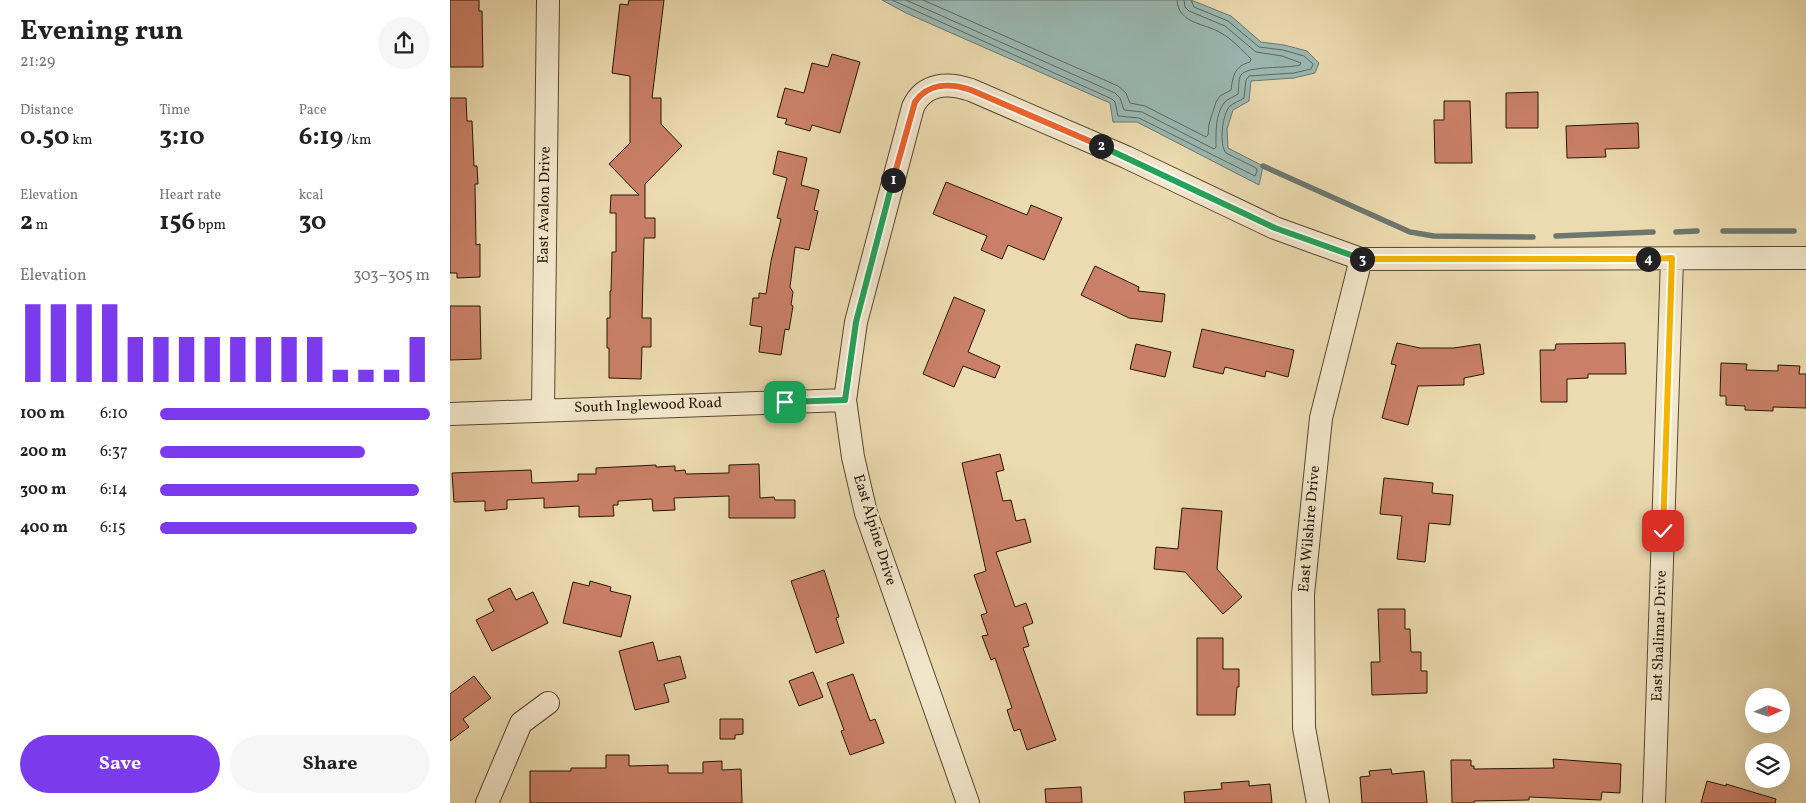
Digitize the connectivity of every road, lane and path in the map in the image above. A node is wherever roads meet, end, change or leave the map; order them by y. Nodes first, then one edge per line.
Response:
1 (548, 0) edge
2 (1672, 258) junction
3 (1806, 258) edge
4 (1361, 259) junction
5 (845, 400) junction
6 (543, 410) junction
7 (450, 414) edge
8 (548, 703) dead end
9 (487, 803) edge
10 (968, 803) edge
11 (1318, 803) edge
12 (1654, 803) edge

1 - 6 street, East Avalon Drive
2 - 3 street
2 - 4 street
2 - 12 street, East Shalimar Drive
4 - 5 street, East Alpine Drive
4 - 11 street, East Wilshire Drive
5 - 6 street, South Inglewood Road
5 - 10 street, East Alpine Drive
6 - 7 street, South Inglewood Road
8 - 9 street

